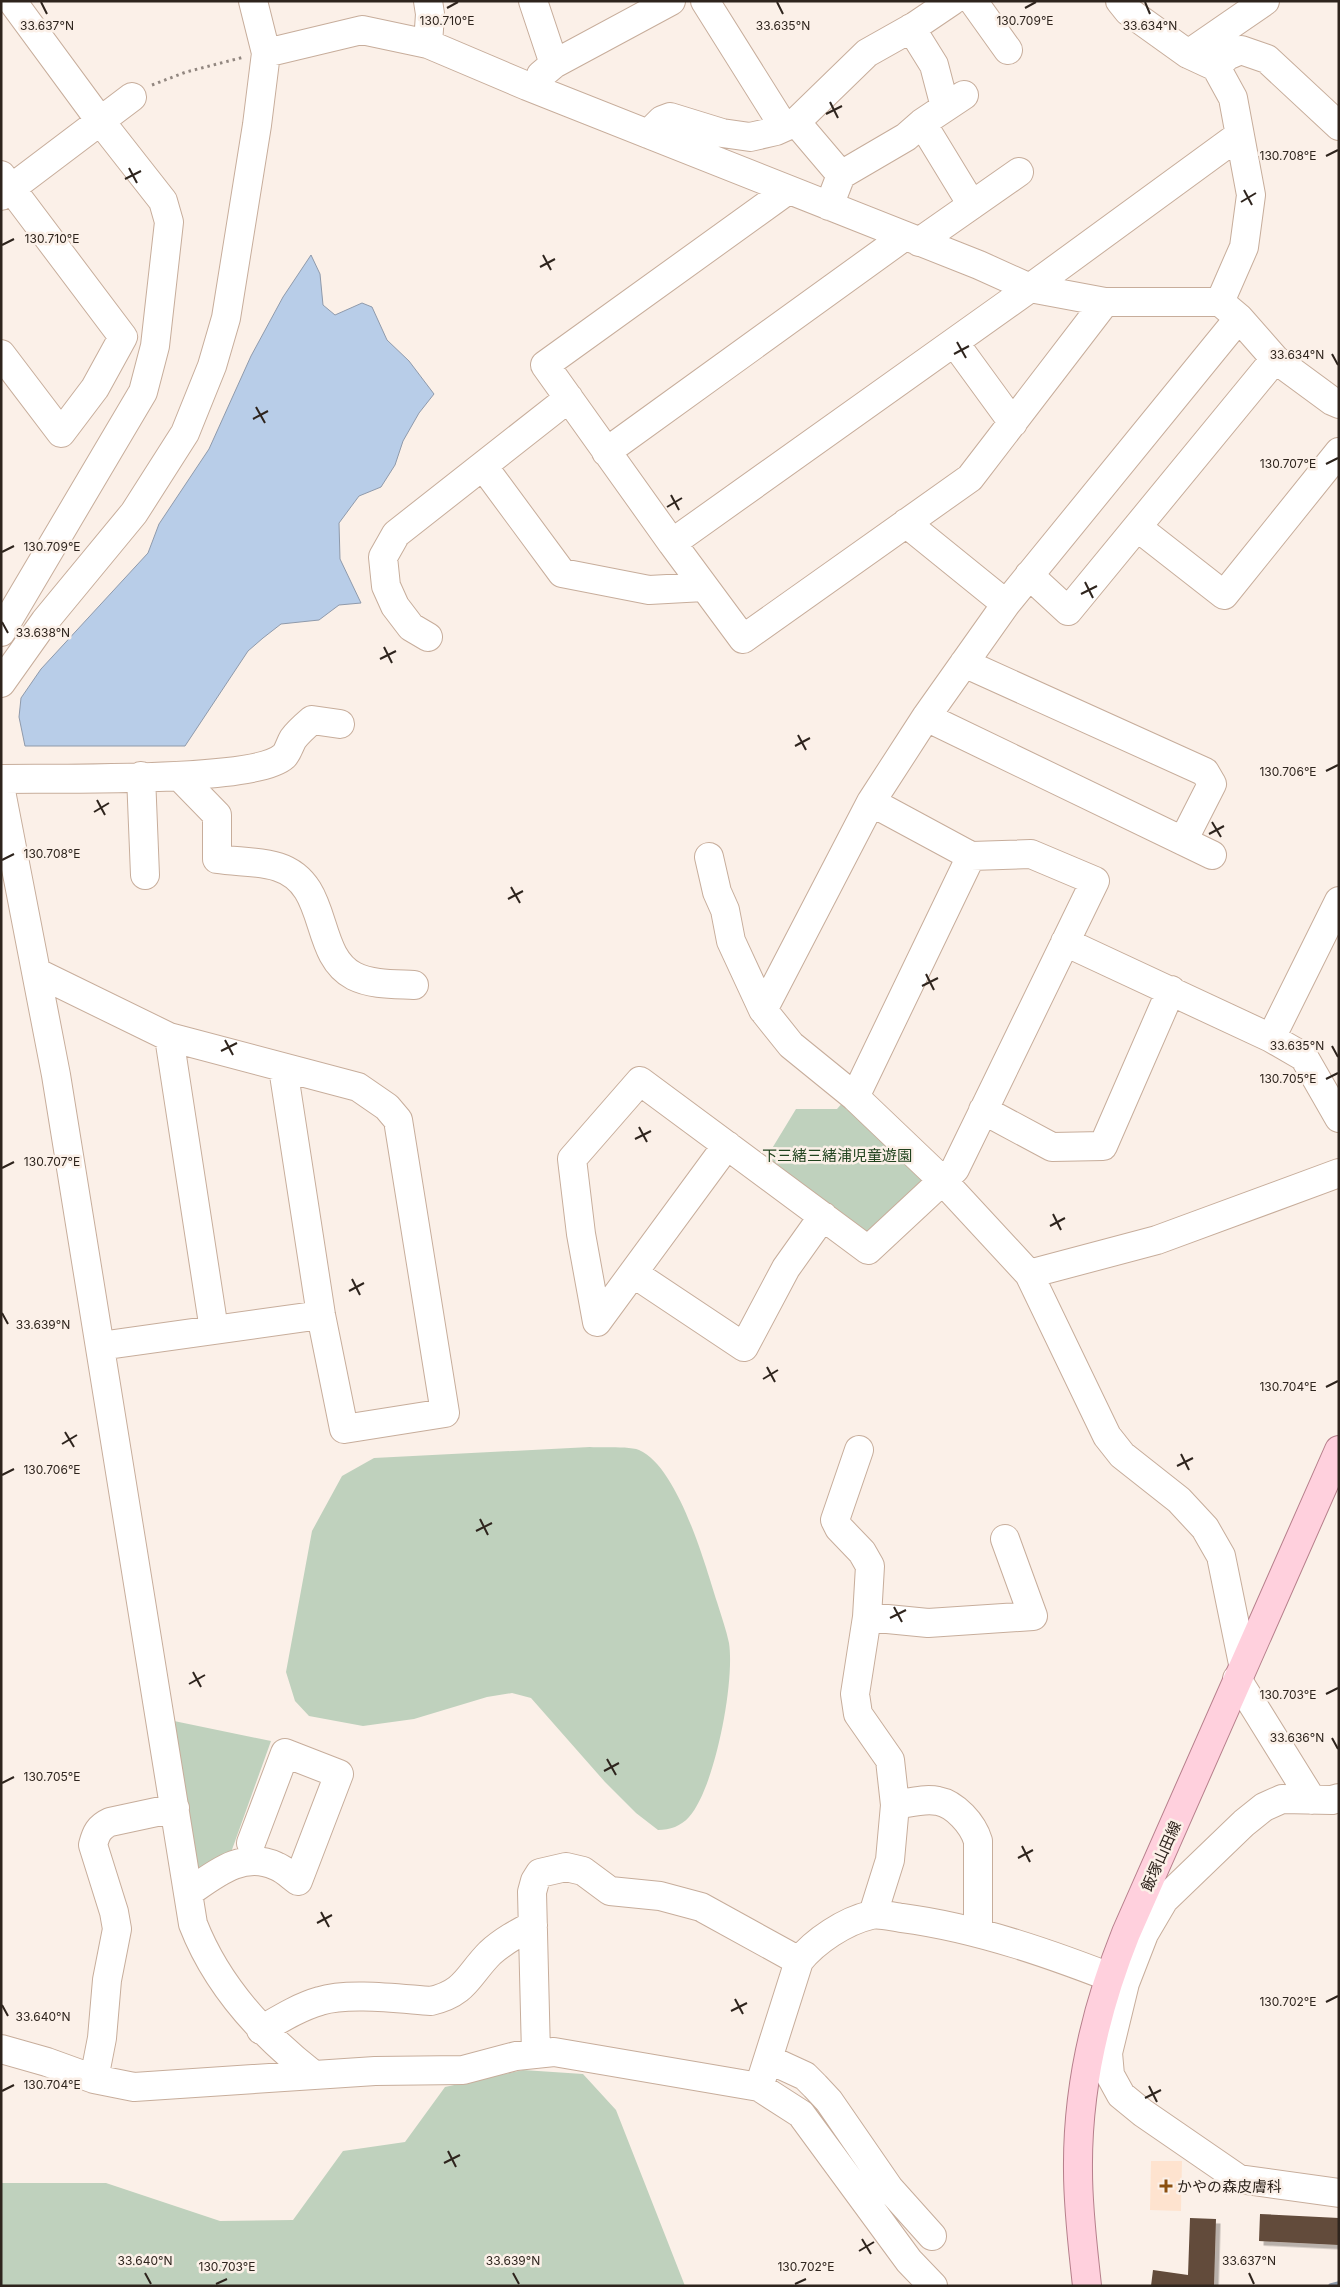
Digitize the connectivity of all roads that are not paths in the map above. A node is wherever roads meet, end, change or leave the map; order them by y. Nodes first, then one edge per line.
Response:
1 (12, 1) edge
2 (253, 1) edge
3 (428, 1) edge
4 (533, 1) edge
5 (671, 1) edge
6 (704, 1) edge
7 (952, 1) edge
8 (972, 1) edge
9 (1120, 1) edge
10 (1265, 1) edge
11 (911, 28) junction
12 (428, 44) junction
13 (1008, 50) dead end
14 (266, 53) junction
15 (1188, 54) junction
16 (554, 64) junction
17 (1216, 67) junction
18 (527, 86) junction
19 (132, 97) road end
20 (101, 122) junction
21 (922, 122) junction
22 (790, 125) junction
23 (1339, 126) edge
24 (648, 134) junction
25 (1238, 136) junction
26 (1019, 172) dead end
27 (841, 175) junction
28 (5, 186) edge
29 (788, 190) junction
30 (829, 206) junction
31 (972, 206) junction
32 (912, 239) junction
33 (1030, 288) junction
34 (1105, 302) junction
35 (1229, 310) junction
36 (954, 342) junction
37 (1, 354) edge
38 (1275, 358) junction
39 (569, 398) junction
40 (1339, 404) edge
41 (1013, 423) junction
42 (606, 452) junction
43 (1339, 452) edge
44 (483, 466) junction
45 (906, 523) junction
46 (1137, 527) junction
47 (672, 543) junction
48 (1029, 575) junction
49 (704, 587) junction
50 (1006, 604) junction
51 (1, 632) edge
52 (428, 637) dead end
53 (964, 663) junction
54 (1, 683) edge
55 (926, 717) junction
56 (340, 724) dead end
57 (141, 776) junction
58 (179, 776) junction
59 (1, 779) edge
60 (1, 791) edge
61 (871, 802) junction
62 (1183, 841) junction
63 (1212, 855) dead end
64 (971, 856) junction
65 (709, 857) dead end
66 (145, 875) dead end
67 (1339, 902) edge
68 (1065, 942) junction
69 (36, 972) junction
70 (414, 985) dead end
71 (1171, 990) junction
72 (763, 1010) junction
73 (169, 1037) junction
74 (1271, 1038) junction
75 (283, 1068) junction
76 (855, 1096) junction
77 (983, 1110) junction
78 (1339, 1118) edge
79 (727, 1145) junction
80 (1339, 1173) edge
81 (942, 1180) junction
82 (823, 1216) junction
83 (633, 1273) junction
84 (1029, 1274) junction
85 (321, 1315) junction
86 (214, 1330) junction
87 (100, 1346) junction
88 (859, 1450) dead end
89 (1339, 1450) edge
90 (1005, 1539) dead end
91 (867, 1617) junction
92 (1240, 1672) junction
93 (1339, 1798) edge
94 (1312, 1800) junction
95 (895, 1805) junction
96 (174, 1808) junction
97 (251, 1843) dead end
98 (188, 1893) junction
99 (872, 1914) junction
100 (533, 1925) junction
101 (978, 1933) junction
102 (799, 1961) junction
103 (1117, 1979) junction
104 (261, 2030) junction
105 (1, 2049) edge
106 (536, 2054) junction
107 (768, 2059) junction
108 (314, 2075) junction
109 (94, 2079) junction
110 (759, 2087) junction
111 (1339, 2193) edge
112 (932, 2236) dead end
113 (911, 2273) edge
114 (933, 2286) edge
115 (1087, 2286) edge

1 - 20 street
2 - 14 street
3 - 12 street
4 - 16 street
5 - 16 street
6 - 22 street
7 - 11 street
8 - 13 street
9 - 15 street
10 - 15 street
11 - 21 street
11 - 22 street
12 - 14 street
12 - 18 street
14 - 54 street
15 - 17 street
16 - 18 street
17 - 23 street
17 - 25 street
18 - 24 street
19 - 20 street
20 - 28 street
20 - 51 street
21 - 27 street
21 - 31 street
22 - 24 street
22 - 27 street
24 - 29 street
25 - 33 street
25 - 35 street
26 - 31 street
27 - 30 street
28 - 37 street
29 - 30 street
29 - 39 street
30 - 32 street
31 - 32 street
32 - 33 street
32 - 42 street
33 - 34 street
33 - 36 street
34 - 35 street
34 - 41 street
35 - 38 street
35 - 48 street
36 - 41 street
36 - 47 street
38 - 40 street
38 - 46 street
39 - 42 street
39 - 44 street
41 - 45 street
42 - 47 street
43 - 46 street
44 - 49 street
44 - 52 street
45 - 49 street
45 - 50 street
46 - 48 street
47 - 49 street
48 - 50 street
50 - 53 street
53 - 55 street
53 - 62 street
55 - 61 street
55 - 62 street
56 - 58 street
57 - 58 street
57 - 59 street
57 - 66 street
58 - 70 street
60 - 69 street
61 - 64 street
61 - 72 street
62 - 63 street
64 - 68 street
64 - 76 street
65 - 72 street
67 - 74 street
68 - 71 street
68 - 77 street
69 - 73 street
69 - 87 street
71 - 74 street
71 - 77 street
72 - 76 street
73 - 75 street
73 - 86 street
74 - 78 street
75 - 85 street
75 - 85 street
76 - 81 street
77 - 81 street
79 - 82 street
79 - 83 street
79 - 83 street
80 - 84 street
81 - 82 street
81 - 84 street
82 - 83 street
84 - 92 street
85 - 86 street
86 - 87 street
87 - 96 street
88 - 91 street
89 - 92 main road, 飯塚山田線
90 - 91 street
91 - 95 street
92 - 94 street
92 - 103 main road, 飯塚山田線
93 - 94 street
94 - 103 street
95 - 99 street
95 - 101 street
96 - 98 street
96 - 109 street
97 - 98 street
98 - 104 street
99 - 101 street
99 - 102 street
100 - 102 street
100 - 104 street
100 - 106 street
101 - 103 street
102 - 107 street
103 - 111 street
103 - 115 main road, 飯塚山田線
104 - 108 street
105 - 109 street
106 - 108 street
106 - 110 street
107 - 110 street
107 - 112 street
108 - 109 street
110 - 113 street
113 - 114 street

